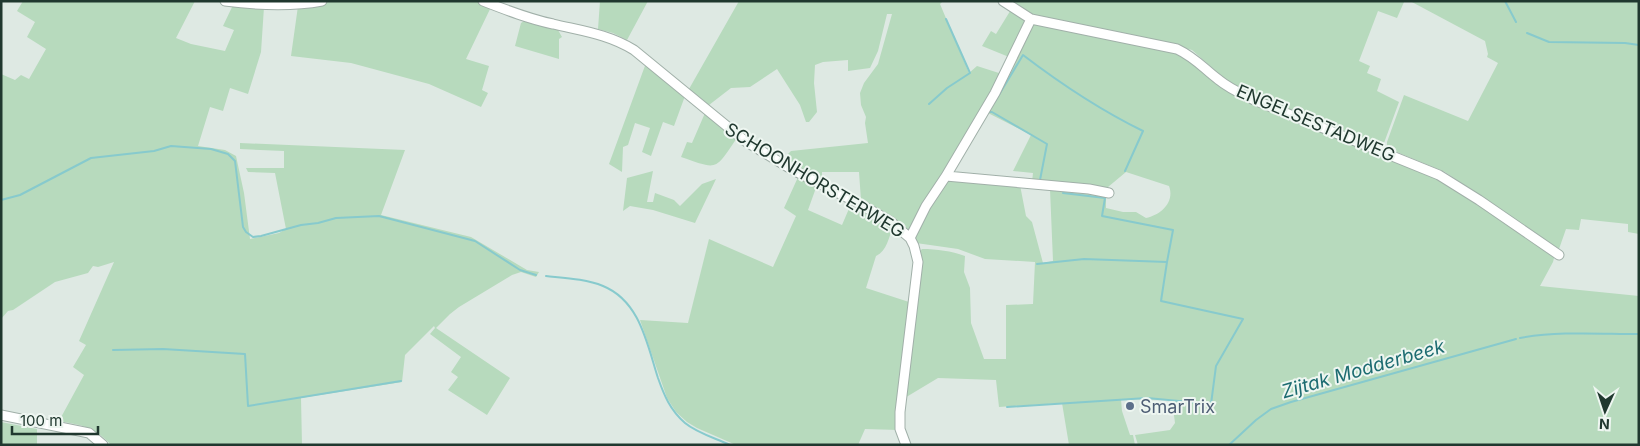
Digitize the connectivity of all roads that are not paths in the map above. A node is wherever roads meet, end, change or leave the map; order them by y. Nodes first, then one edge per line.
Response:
1 (225, 1) edge
2 (322, 1) edge
3 (483, 1) edge
4 (1003, 1) edge
5 (1031, 20) junction
6 (946, 176) junction
7 (1109, 193) dead end
8 (910, 238) junction
9 (1559, 255) dead end
10 (1, 415) edge
11 (103, 445) edge
12 (906, 445) edge

1 - 2 street
3 - 8 street, SCHOONHORSTERWEG
4 - 5 street, ENGELSESTADWEG
5 - 6 street
5 - 9 street, ENGELSESTADWEG
6 - 7 street
6 - 8 street
8 - 12 street, SCHOONHORSTERWEG
10 - 11 street

